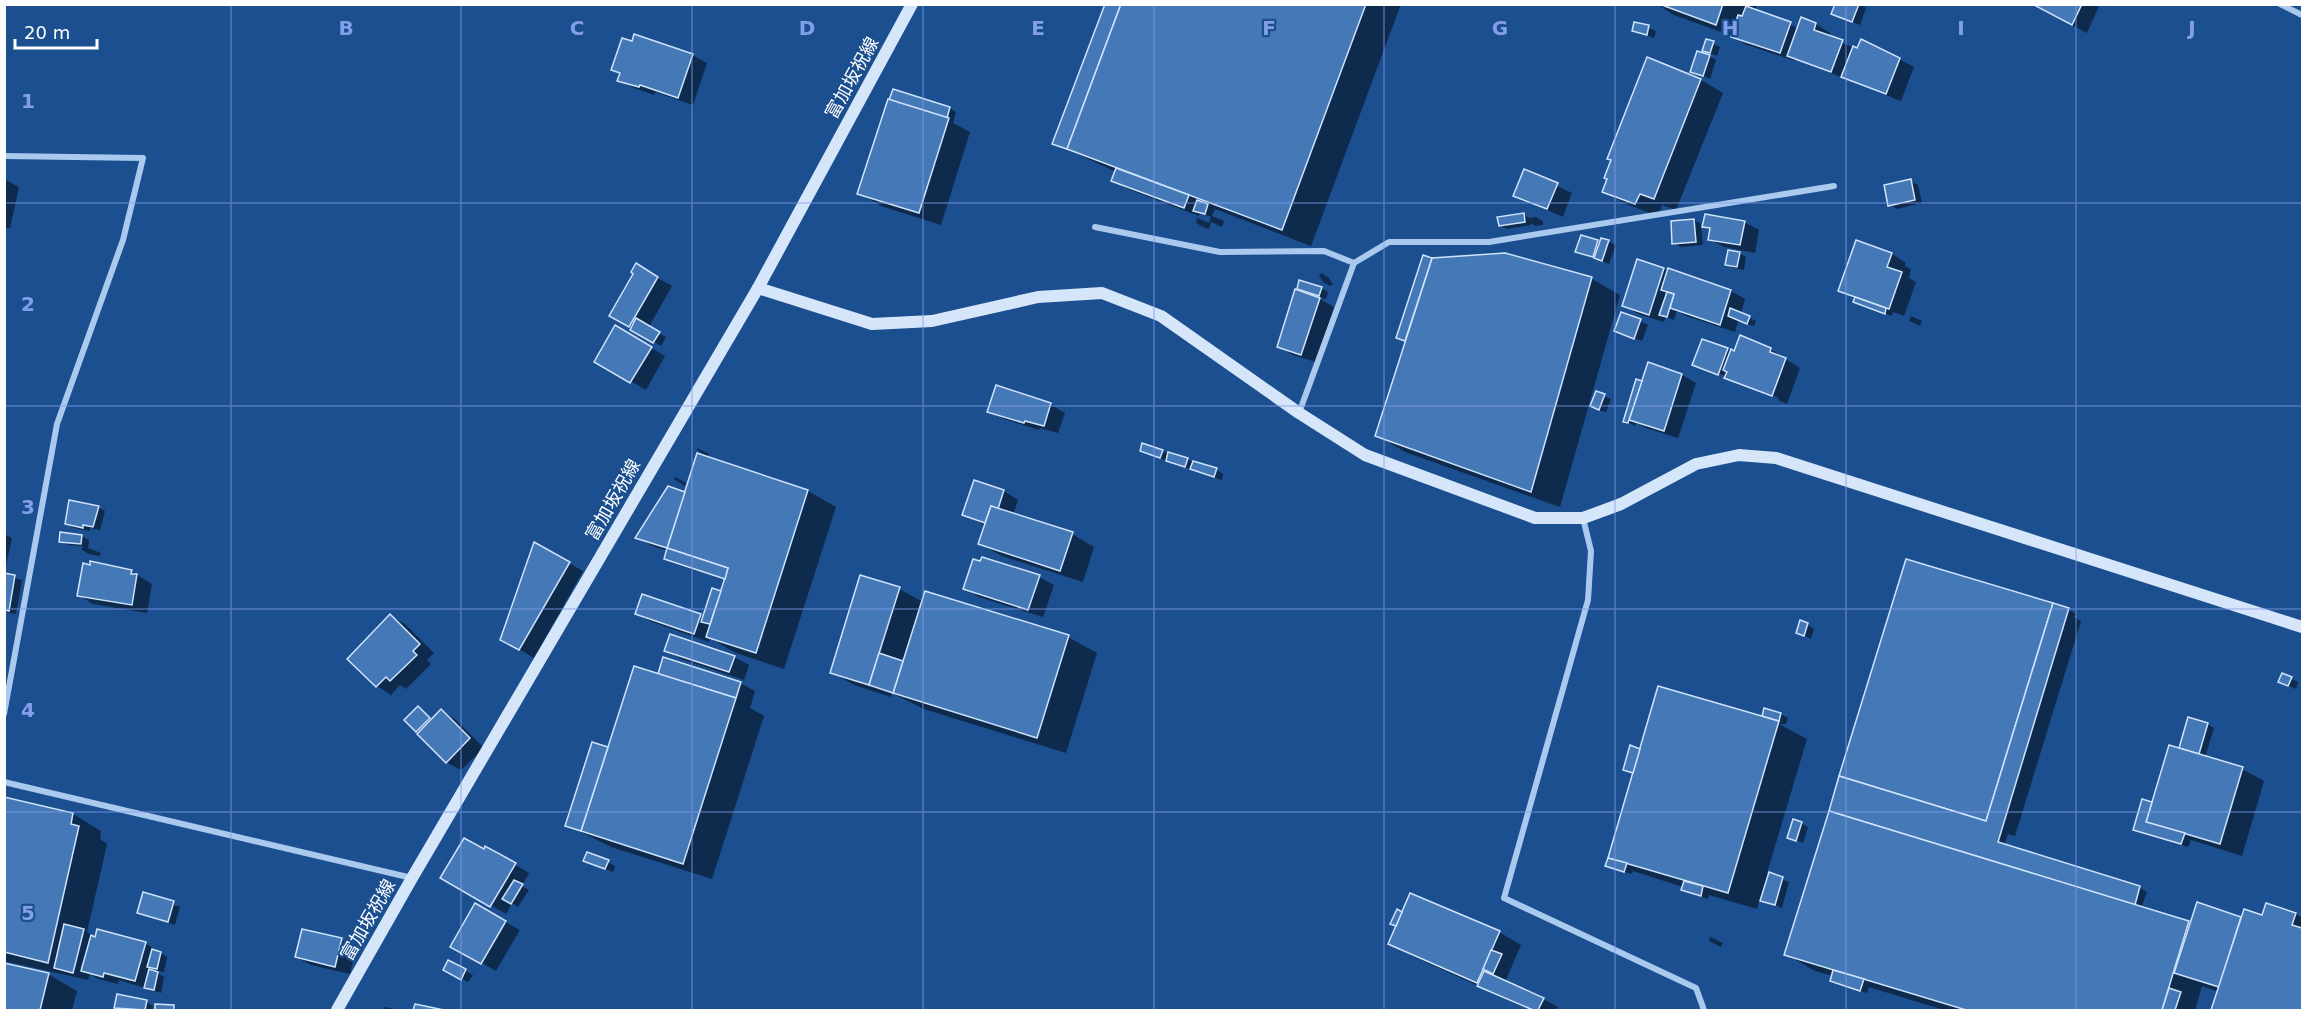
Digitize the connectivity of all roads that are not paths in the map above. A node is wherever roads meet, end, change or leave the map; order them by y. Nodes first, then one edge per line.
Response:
1 (912, 4) edge
2 (2280, 4) edge
3 (2302, 15) edge
4 (4, 156) edge
5 (1834, 186) dead end
6 (1095, 227) dead end
7 (1354, 263) junction
8 (758, 288) junction
9 (1299, 412) junction
10 (1583, 518) junction
11 (2302, 627) edge
12 (4, 714) edge
13 (4, 782) edge
14 (412, 878) junction
15 (337, 1011) edge
16 (1704, 1011) edge

1 - 8 street, 富加坂祝線
2 - 3 street
4 - 12 street
5 - 7 street
6 - 7 street
7 - 9 street
8 - 9 street
8 - 14 street, 富加坂祝線
9 - 10 street
10 - 11 street
10 - 16 street
13 - 14 street
14 - 15 street, 富加坂祝線

